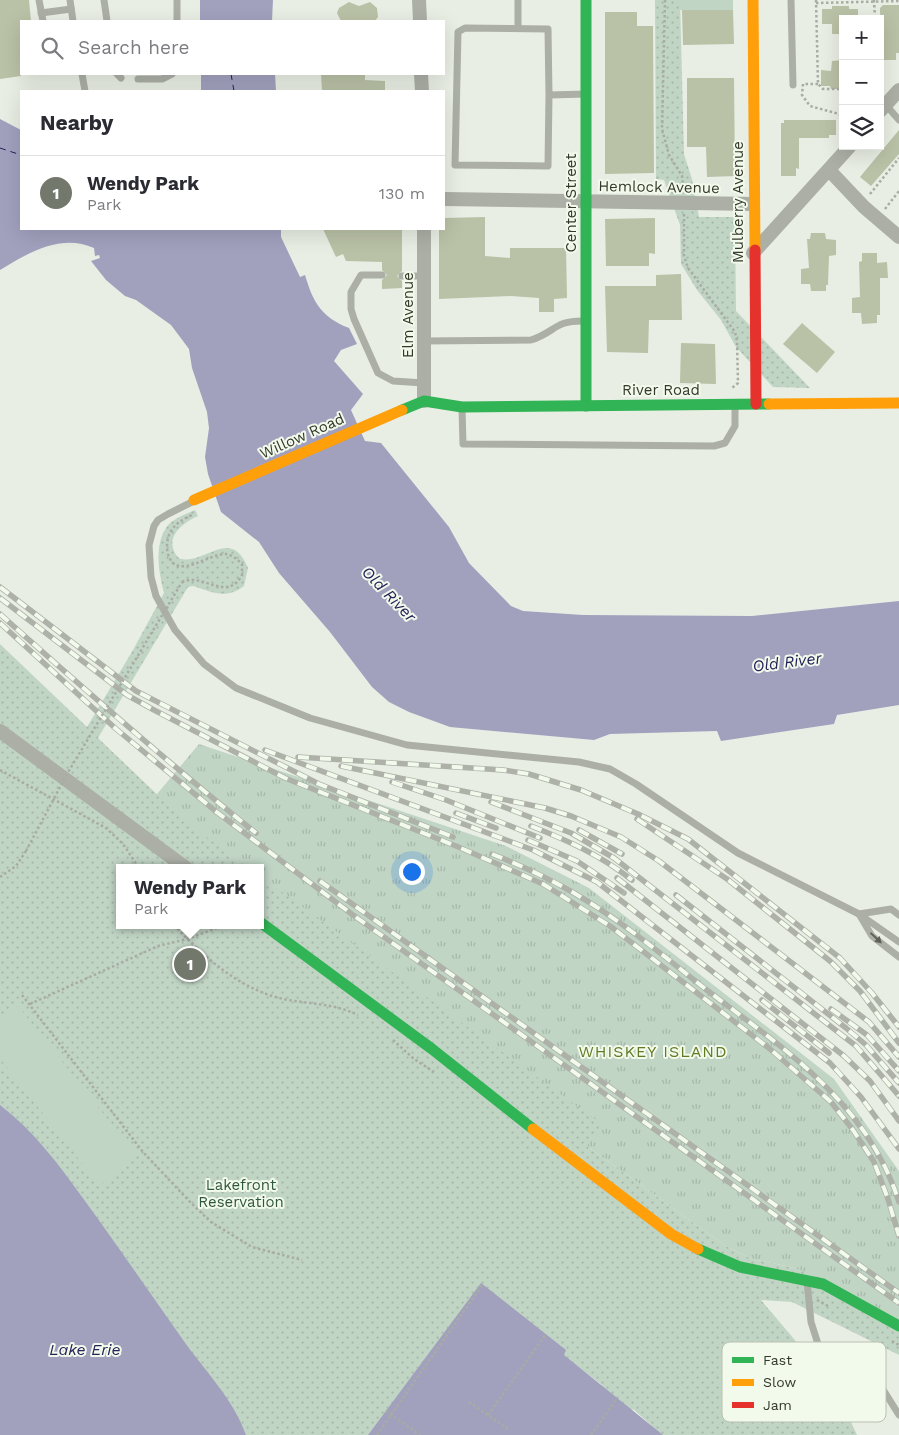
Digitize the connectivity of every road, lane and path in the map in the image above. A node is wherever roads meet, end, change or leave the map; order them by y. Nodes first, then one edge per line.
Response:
1 (39, 0) edge
2 (70, 0) edge
3 (104, 0) edge
4 (177, 0) edge
5 (420, 0) edge
6 (518, 0) edge
7 (586, 0) edge
8 (664, 0) edge
9 (752, 0) edge
10 (791, 0) edge
11 (816, 1) edge
12 (875, 1) edge
13 (899, 1) edge
14 (71, 9) junction
15 (875, 15) edge
16 (42, 17) edge
17 (73, 20) edge
18 (107, 20) edge
19 (177, 20) edge
20 (420, 20) edge
21 (518, 28) junction
22 (82, 75) edge
23 (170, 75) edge
24 (421, 75) edge
25 (138, 79) dead end
26 (818, 84) junction
27 (794, 85) dead end
28 (839, 89) edge
29 (85, 90) edge
30 (422, 90) edge
31 (899, 90) edge
32 (586, 94) junction
33 (548, 95) junction
34 (884, 107) edge
35 (884, 109) edge
36 (839, 114) edge
37 (899, 120) edge
38 (846, 150) edge
39 (899, 158) edge
40 (829, 170) junction
41 (899, 192) edge
42 (684, 197) dead end
43 (867, 197) dead end
44 (445, 199) edge
45 (586, 202) junction
46 (753, 204) junction
47 (684, 210) dead end
48 (882, 212) dead end
49 (424, 230) edge
50 (899, 237) edge
51 (754, 253) junction
52 (382, 275) dead end
53 (402, 276) dead end
54 (424, 276) junction
55 (585, 321) junction
56 (424, 341) junction
57 (424, 383) junction
58 (728, 388) dead end
59 (424, 401) junction
60 (899, 403) edge
61 (756, 404) junction
62 (735, 405) junction
63 (586, 406) junction
64 (462, 407) junction
65 (194, 500) joint
66 (196, 513) dead end
67 (0, 731) edge
68 (1, 770) edge
69 (136, 864) edge
70 (181, 864) edge
71 (0, 877) edge
72 (859, 914) junction
73 (899, 915) edge
74 (264, 925) edge
75 (214, 929) edge
76 (899, 942) edge
77 (899, 957) edge
78 (22, 995) dead end
79 (30, 1004) junction
80 (302, 1260) dead end
81 (807, 1281) junction
82 (483, 1284) dead end
83 (899, 1326) edge
84 (546, 1334) dead end
85 (817, 1342) edge
86 (894, 1342) dead end
87 (899, 1345) edge
88 (886, 1394) edge
89 (617, 1398) dead end
90 (468, 1402) dead end
91 (386, 1411) dead end
92 (392, 1415) junction
93 (488, 1415) junction
94 (899, 1415) edge
95 (508, 1429) dead end
96 (377, 1435) edge
97 (420, 1435) edge
98 (591, 1435) edge

1 - 16 lane
2 - 14 lane
3 - 18 lane
4 - 19 lane
5 - 20 street
6 - 21 lane
7 - 32 street, Center Street
8 - 42 path
9 - 46 street, Mulberry Avenue
10 - 27 lane
11 - 12 path
11 - 26 path
12 - 13 path
12 - 15 path
14 - 16 lane
14 - 17 lane
21 - 33 lane
21 - 33 lane
22 - 29 lane
23 - 25 lane
24 - 30 street
26 - 28 path
26 - 36 path
31 - 34 street
32 - 33 lane
32 - 45 street, Center Street
35 - 37 lane
38 - 40 street
39 - 43 path
40 - 50 street
40 - 51 street
41 - 48 path
44 - 45 street, Hemlock Avenue
45 - 46 street, Hemlock Avenue
45 - 55 street, Center Street
46 - 51 street, Mulberry Avenue
47 - 58 path
49 - 54 street, Elm Avenue
51 - 61 street, Mulberry Avenue
52 - 57 lane
53 - 54 lane
54 - 56 street, Elm Avenue
55 - 56 lane
55 - 63 street, Center Street
56 - 57 street, Elm Avenue
57 - 59 street, Elm Avenue
59 - 64 street, River Road
59 - 65 street, Willow Road
60 - 61 street, River Road
61 - 62 street, River Road
62 - 63 street, River Road
62 - 64 lane
63 - 64 street, River Road
65 - 72 lane
66 - 71 path, bridge
67 - 70 street
68 - 69 path
72 - 73 lane
72 - 76 lane
72 -> 77 lane
74 - 81 street
75 - 79 path
78 - 79 path
79 - 80 path
81 - 83 street
81 - 85 lane
82 - 92 path
84 - 93 path
86 - 87 path
88 - 94 lane
89 - 98 path
90 - 93 path
91 - 92 path
92 - 96 path
92 - 97 path
93 - 95 path

